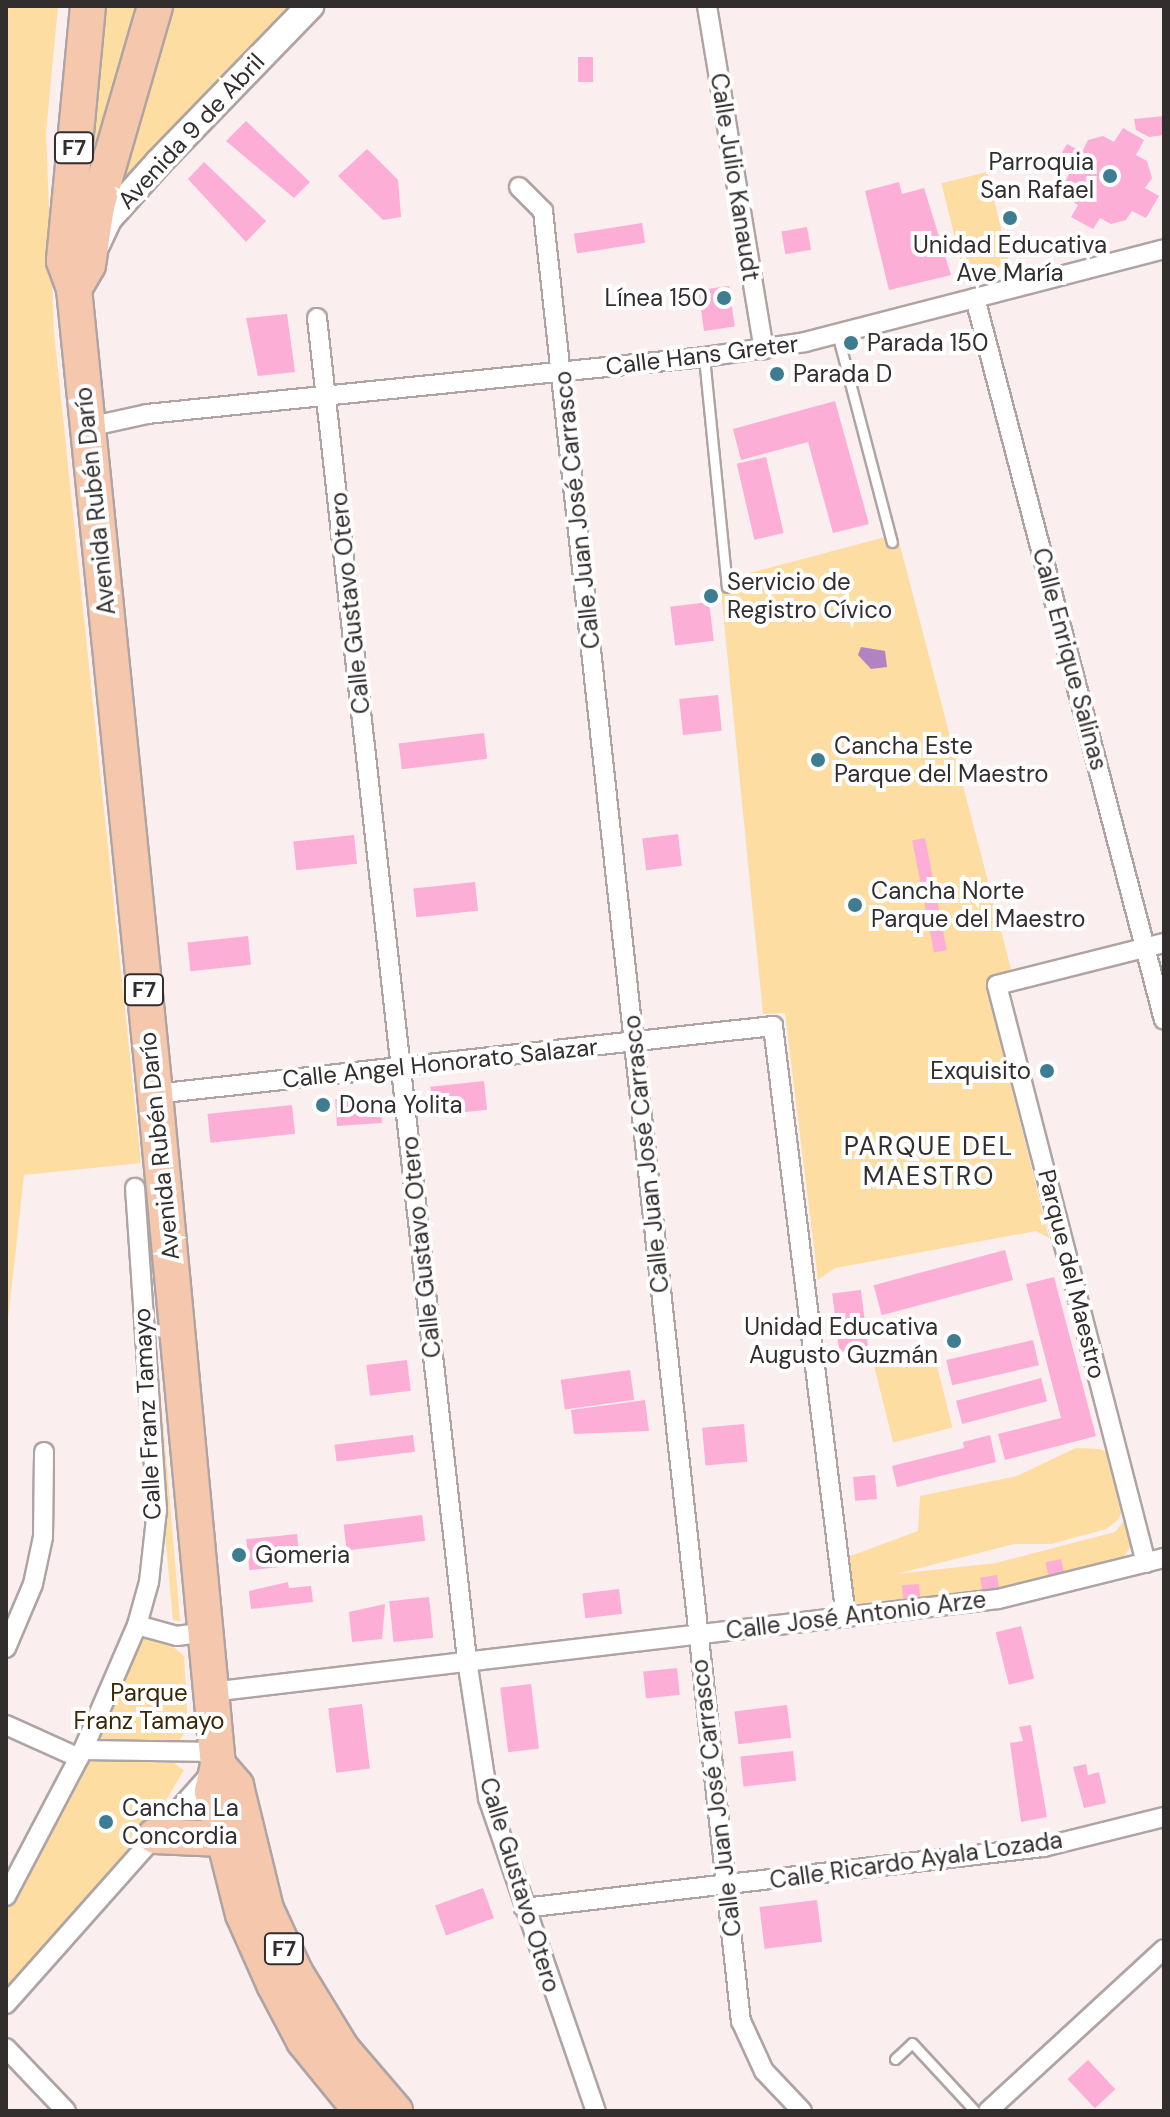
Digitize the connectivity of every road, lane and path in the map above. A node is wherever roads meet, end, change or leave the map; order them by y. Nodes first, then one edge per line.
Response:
1 (88, 6) edge
2 (155, 6) edge
3 (310, 6) edge
4 (707, 6) edge
5 (519, 187) dead end
6 (1164, 249) edge
7 (81, 277) junction
8 (975, 298) junction
9 (317, 318) dead end
10 (837, 333) junction
11 (764, 349) junction
12 (704, 357) junction
13 (562, 372) junction
14 (327, 396) junction
15 (88, 427) junction
16 (892, 542) dead end
17 (727, 587) dead end
18 (1164, 943) edge
19 (1145, 948) junction
20 (1164, 1020) edge
21 (635, 1043) junction
22 (401, 1065) junction
23 (155, 1094) junction
24 (135, 1188) dead end
25 (44, 1452) dead end
26 (1155, 1561) edge
27 (846, 1618) junction
28 (137, 1625) junction
29 (206, 1632) junction
30 (696, 1633) junction
31 (6, 1648) edge
32 (467, 1660) junction
33 (211, 1692) junction
34 (6, 1725) edge
35 (81, 1754) junction
36 (218, 1759) junction
37 (1164, 1817) edge
38 (155, 1836) junction
39 (221, 1839) junction
40 (727, 1885) junction
41 (6, 1896) edge
42 (524, 1908) junction
43 (1164, 1949) edge
44 (6, 2004) edge
45 (6, 2048) edge
46 (895, 2059) dead end
47 (66, 2111) edge
48 (361, 2111) edge
49 (395, 2111) edge
50 (596, 2111) edge
51 (802, 2111) edge
52 (975, 2111) edge
53 (988, 2111) edge

1 - 7 highway, Avenida Rubén Darío / F7
2 - 7 highway, Avenida Rubén Darío / F7
3 - 7 main road, Avenida 9 de Abril / F7
4 - 11 street, Calle Julio Kanaudt
5 - 13 street, Calle Juan José Carrasco
6 - 8 street, Calle Hans Greter
7 - 15 highway, Avenida Rubén Darío / F7
8 - 10 street, Calle Hans Greter
8 - 19 street, Calle Enrique Salinas
9 - 14 street, Calle Gustavo Otero
10 - 11 street, Calle Hans Greter
10 - 16 lane
11 - 12 street, Calle Hans Greter
12 - 13 street, Calle Hans Greter
12 - 17 lane
13 - 14 street, Calle Hans Greter
13 - 21 street, Calle Juan José Carrasco
14 - 15 street, Calle Hans Greter
14 - 22 street, Calle Gustavo Otero
15 - 23 highway, Avenida Rubén Darío / F7
18 - 19 street
19 - 20 street, Calle Enrique Salinas
19 - 26 street, Parque del Maestro
21 - 22 street, Calle Angel Honorato Salazar
21 - 27 street, Calle Angel Honorato Salazar
21 - 30 street, Calle Juan José Carrasco
22 - 23 street, Calle Angel Honorato Salazar
22 - 32 street, Calle Gustavo Otero
23 - 29 highway, Avenida Rubén Darío / F7
24 - 28 street, Calle Franz Tamayo
25 - 31 street
26 - 27 street, Calle José Antonio Arze
27 - 30 street, Calle José Antonio Arze
28 - 29 street
28 - 35 street, Calle Franz Tamayo
29 - 33 highway, Avenida Rubén Darío / F7
30 - 32 street, Calle José Antonio Arze
30 - 40 street, Calle Juan José Carrasco
32 - 33 street, Calle José Antonio Arze
32 - 42 street, Calle Gustavo Otero
33 - 36 highway, Avenida Rubén Darío / F7
34 - 35 street
35 - 36 street
35 - 41 street, Calle Franz Tamayo
36 - 38 street
36 - 39 highway, Avenida Rubén Darío / F7
36 - 49 highway, Avenida Rubén Darío / F7
37 - 40 street, Calle Ricardo Ayala Lozada
38 - 39 highway
38 - 44 street
39 - 48 highway, Avenida Rubén Darío / F7
40 - 42 street, Calle Ricardo Ayala Lozada
40 - 51 street, Calle Juan José Carrasco
42 - 50 street, Calle Gustavo Otero
43 - 53 street
45 - 47 street
46 - 52 lane

